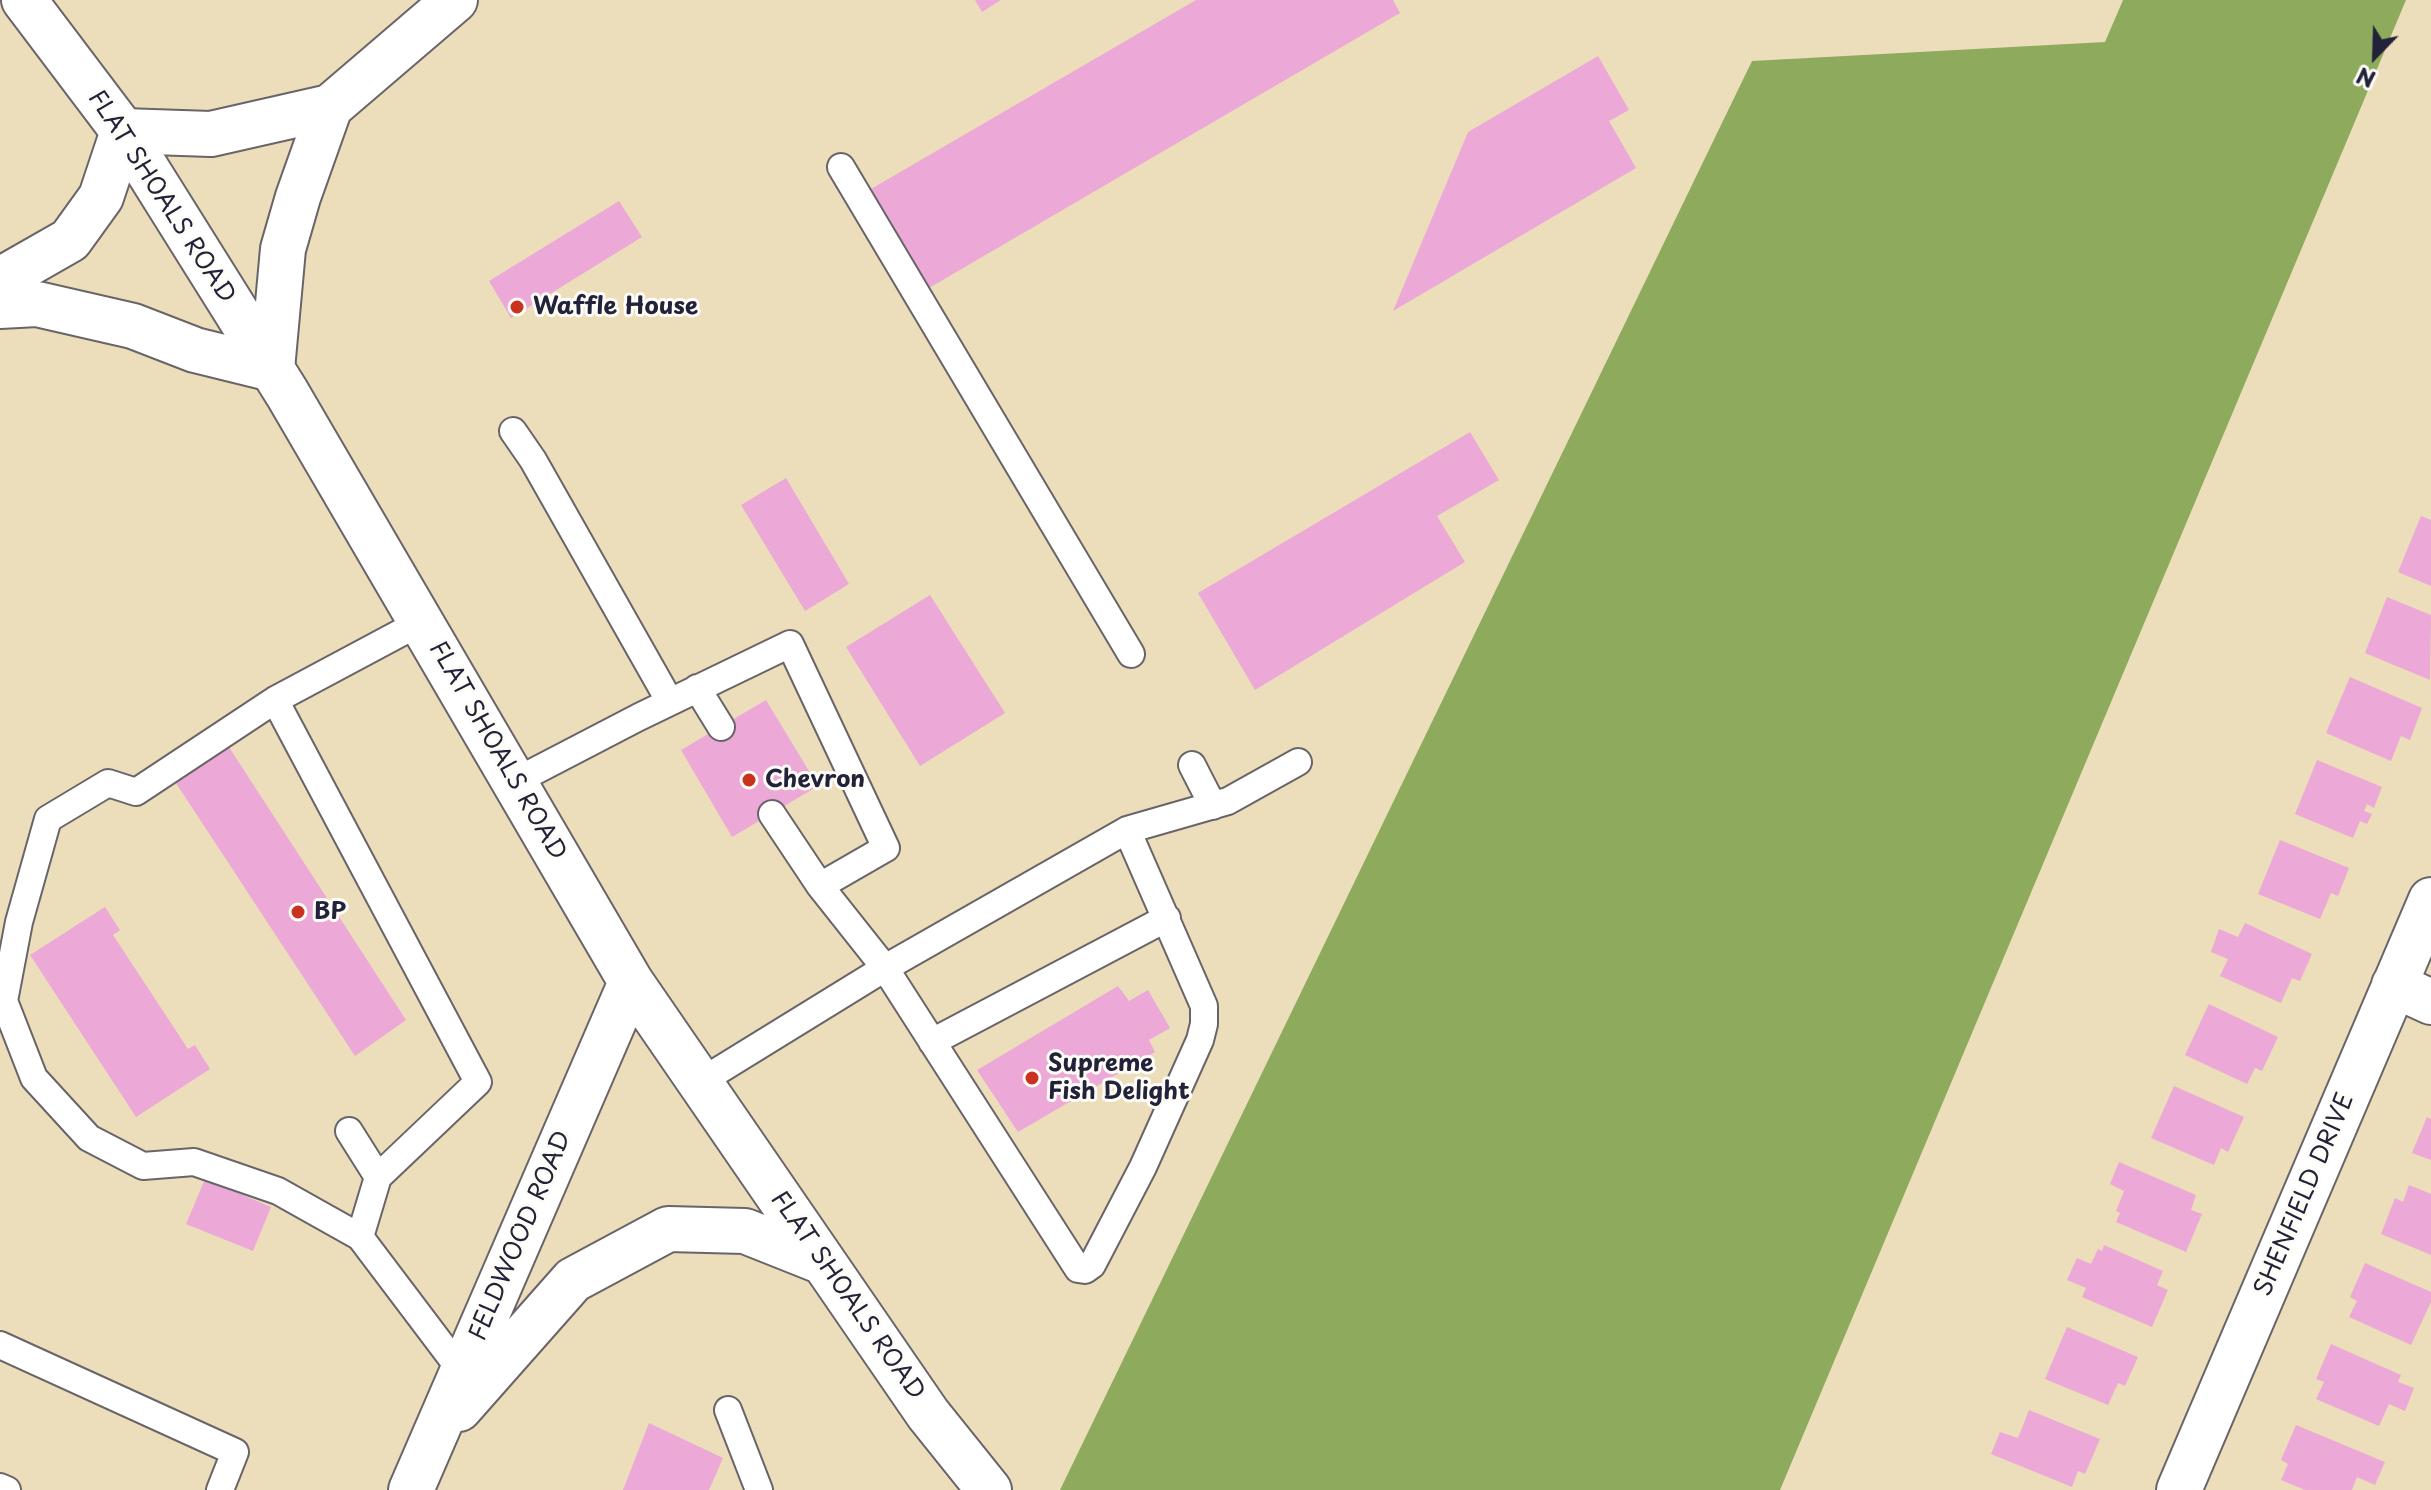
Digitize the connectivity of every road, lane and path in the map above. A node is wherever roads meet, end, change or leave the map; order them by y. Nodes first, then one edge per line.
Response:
1 (24, 0) edge
2 (455, 0) edge
3 (330, 107) junction
4 (123, 131) junction
5 (841, 167) dead end
6 (0, 280) edge
7 (0, 306) edge
8 (272, 369) junction
9 (513, 431) dead end
10 (421, 622) junction
11 (1131, 654) dead end
12 (697, 688) junction
13 (275, 700) junction
14 (670, 702) junction
15 (721, 727) dead end
16 (1298, 762) dead end
17 (1192, 765) dead end
18 (514, 782) junction
19 (1213, 806) junction
20 (772, 814) dead end
21 (1127, 830) junction
22 (820, 886) junction
23 (2431, 900) edge
24 (1167, 918) junction
25 (885, 968) junction
26 (631, 982) junction
27 (2413, 994) edge
28 (932, 1042) junction
29 (700, 1082) junction
30 (349, 1131) dead end
31 (378, 1177) junction
32 (360, 1237) junction
33 (823, 1262) junction
34 (0, 1345) edge
35 (462, 1372) junction
36 (728, 1410) dead end
37 (433, 1438) junction
38 (0, 1487) edge
39 (984, 1488) edge
40 (7, 1490) edge
41 (220, 1490) edge
42 (411, 1490) edge
43 (759, 1490) edge
44 (2179, 1490) edge

1 - 4 main road, FLAT SHOALS ROAD
2 - 3 main road
3 - 4 main road
3 - 8 main road
4 - 6 main road
4 - 8 main road, FLAT SHOALS ROAD
5 - 11 lane
7 - 8 main road
8 - 10 main road, FLAT SHOALS ROAD
9 - 14 lane
10 - 13 lane
10 - 18 main road, FLAT SHOALS ROAD
12 - 14 lane
12 - 15 lane
12 - 22 lane
13 - 31 lane
13 - 32 lane
14 - 18 lane
16 - 19 lane
17 - 19 lane
18 - 26 main road, FLAT SHOALS ROAD
19 - 21 lane
20 - 22 lane
21 - 24 lane
21 - 25 lane
22 - 25 lane
23 - 27 main road, SHENFIELD DRIVE
24 - 28 lane
24 - 28 lane
25 - 28 lane
25 - 29 lane
26 - 29 main road, FLAT SHOALS ROAD
26 - 35 main road, FELDWOOD ROAD
27 - 44 main road, SHENFIELD DRIVE
29 - 33 main road, FLAT SHOALS ROAD
30 - 31 lane
31 - 32 lane
32 - 35 lane
33 - 37 main road
33 - 39 main road, FLAT SHOALS ROAD
34 - 41 lane
35 - 37 main road, FELDWOOD ROAD
36 - 43 lane
37 - 42 main road, FELDWOOD ROAD
38 - 40 lane

